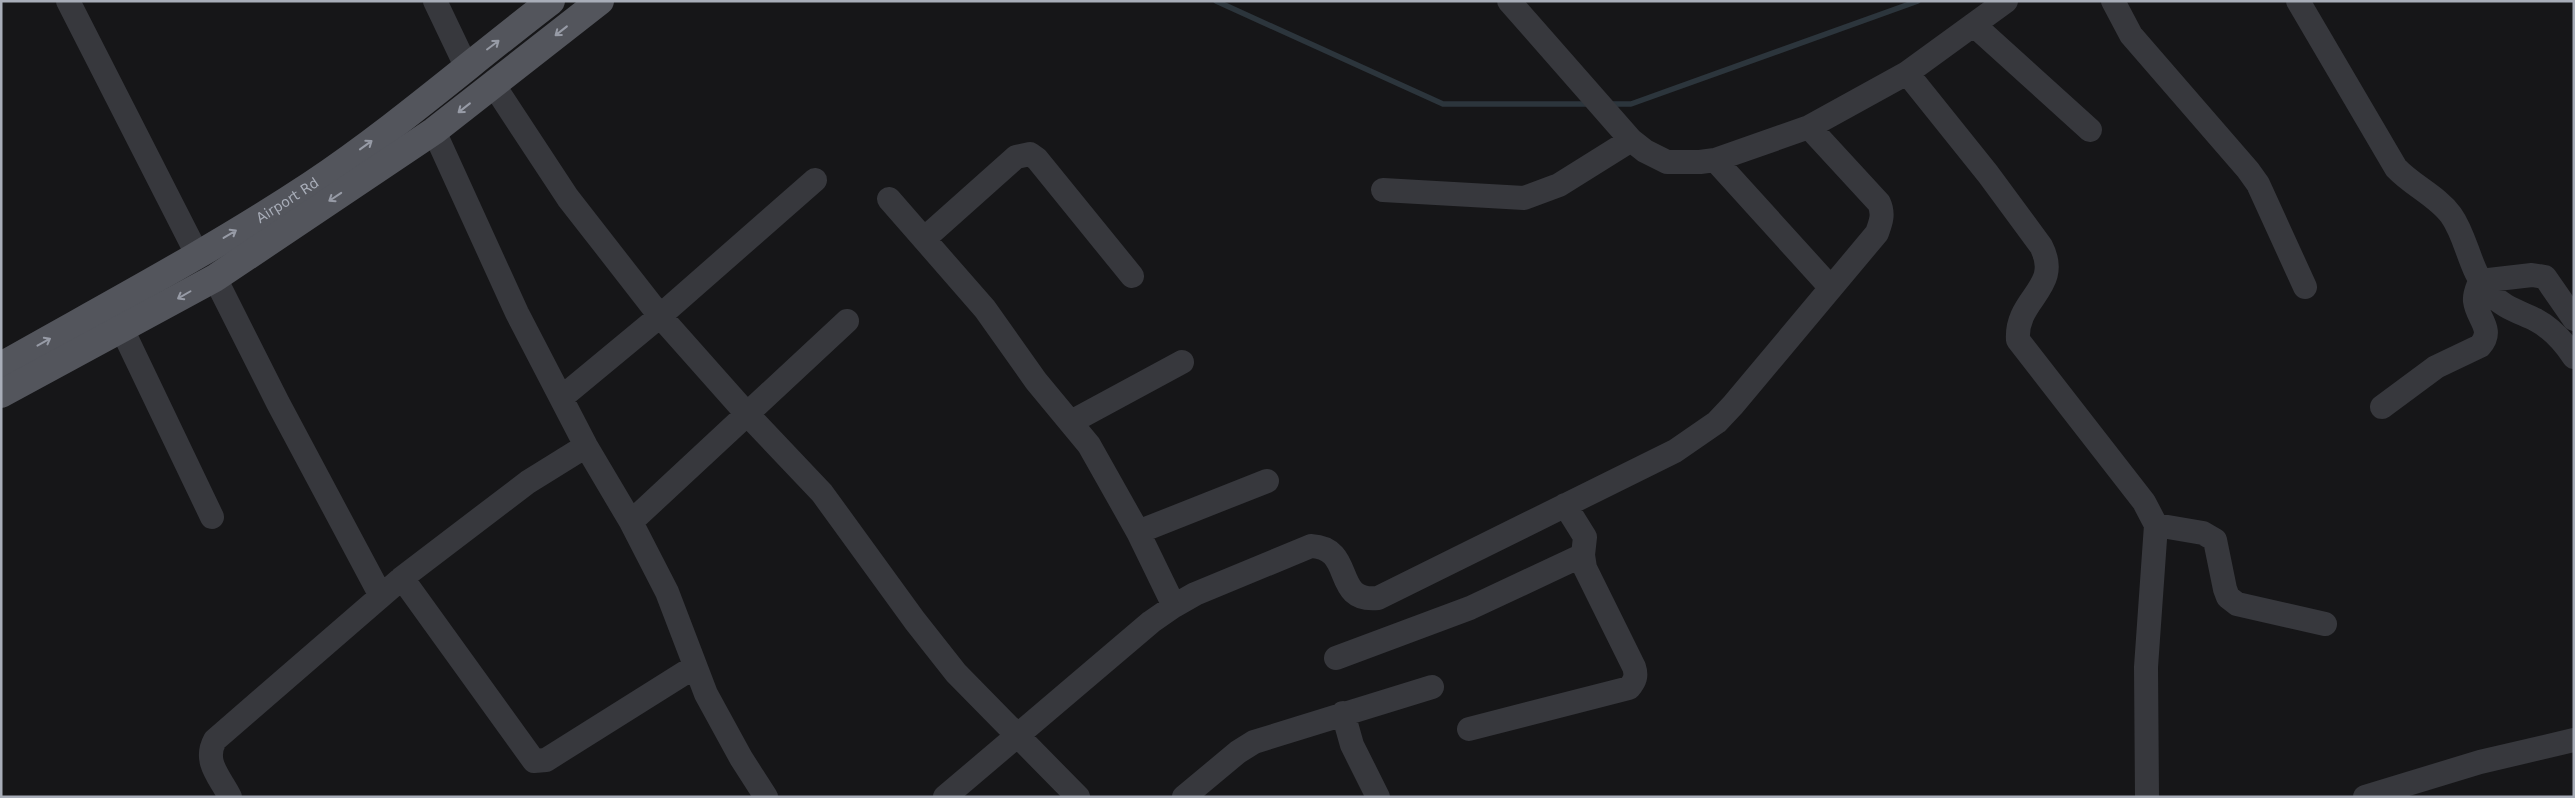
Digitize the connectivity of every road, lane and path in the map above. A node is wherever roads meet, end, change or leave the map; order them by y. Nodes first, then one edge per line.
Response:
1 (68, 1) edge
2 (435, 1) edge
3 (551, 1) edge
4 (600, 1) edge
5 (1509, 1) edge
6 (2006, 1) edge
7 (2113, 1) edge
8 (2298, 1) edge
9 (1974, 25) junction
10 (466, 66) junction
11 (1907, 73) junction
12 (493, 84) junction
13 (1809, 127) junction
14 (2090, 130) dead end
15 (434, 131) junction
16 (1631, 140) junction
17 (1715, 160) junction
18 (815, 180) dead end
19 (1383, 190) dead end
20 (889, 199) dead end
21 (924, 239) junction
22 (197, 254) junction
23 (1132, 276) dead end
24 (215, 278) junction
25 (2480, 281) junction
26 (2305, 287) dead end
27 (1831, 288) junction
28 (660, 316) junction
29 (2574, 319) edge
30 (847, 321) dead end
31 (122, 329) junction
32 (2574, 357) edge
33 (1182, 362) dead end
34 (1, 366) edge
35 (1, 394) edge
36 (561, 398) junction
37 (2382, 407) dead end
38 (746, 414) junction
39 (1071, 422) junction
40 (586, 446) junction
41 (1267, 481) dead end
42 (1565, 505) junction
43 (212, 517) dead end
44 (631, 522) junction
45 (2156, 525) junction
46 (1138, 532) junction
47 (1583, 555) junction
48 (402, 578) junction
49 (381, 596) junction
50 (1174, 606) junction
51 (2325, 624) dead end
52 (1336, 658) dead end
53 (694, 667) junction
54 (1432, 686) dead end
55 (1343, 713) junction
56 (1469, 729) dead end
57 (1017, 736) junction
58 (2571, 746) edge
59 (230, 797) edge
60 (766, 797) edge
61 (945, 797) edge
62 (1078, 797) edge
63 (1184, 797) edge
64 (1378, 797) edge
65 (2147, 797) edge
66 (2365, 797) edge

1 - 22 street
2 - 10 street
10 -> 3 main road, Airport Rd
4 -> 12 main road
5 - 16 street
6 - 9 street
7 - 26 street
8 - 25 street
9 - 11 street
9 - 14 street
22 -> 10 main road, Airport Rd
11 - 13 street
11 - 45 street
12 -> 15 main road
12 - 28 street
13 - 17 street
13 - 27 street
15 -> 24 main road
15 - 36 street
16 - 17 street
16 - 19 street
17 - 27 street
18 - 28 street
20 - 21 street
21 - 23 street
21 - 39 street
34 -> 22 main road, Airport Rd
24 -> 31 main road
24 - 49 street
25 - 29 street
25 - 32 street
25 - 37 street
27 - 42 street
28 - 36 street
28 - 38 street
30 - 38 street
31 - 35 main road
31 - 43 street
33 - 39 street
36 - 40 street
38 - 44 street
38 - 57 street
39 - 46 street
40 - 44 street
40 - 48 street
41 - 46 street
42 - 47 street
42 - 50 street
44 - 53 street
45 - 51 street
45 - 65 street
46 - 50 street
47 - 52 street
47 - 56 street
48 - 49 street
48 - 53 street
49 - 59 street
50 - 57 street
53 - 60 street
54 - 55 street
55 - 63 street
55 - 64 street
57 - 61 street
57 - 62 street
58 - 66 street

